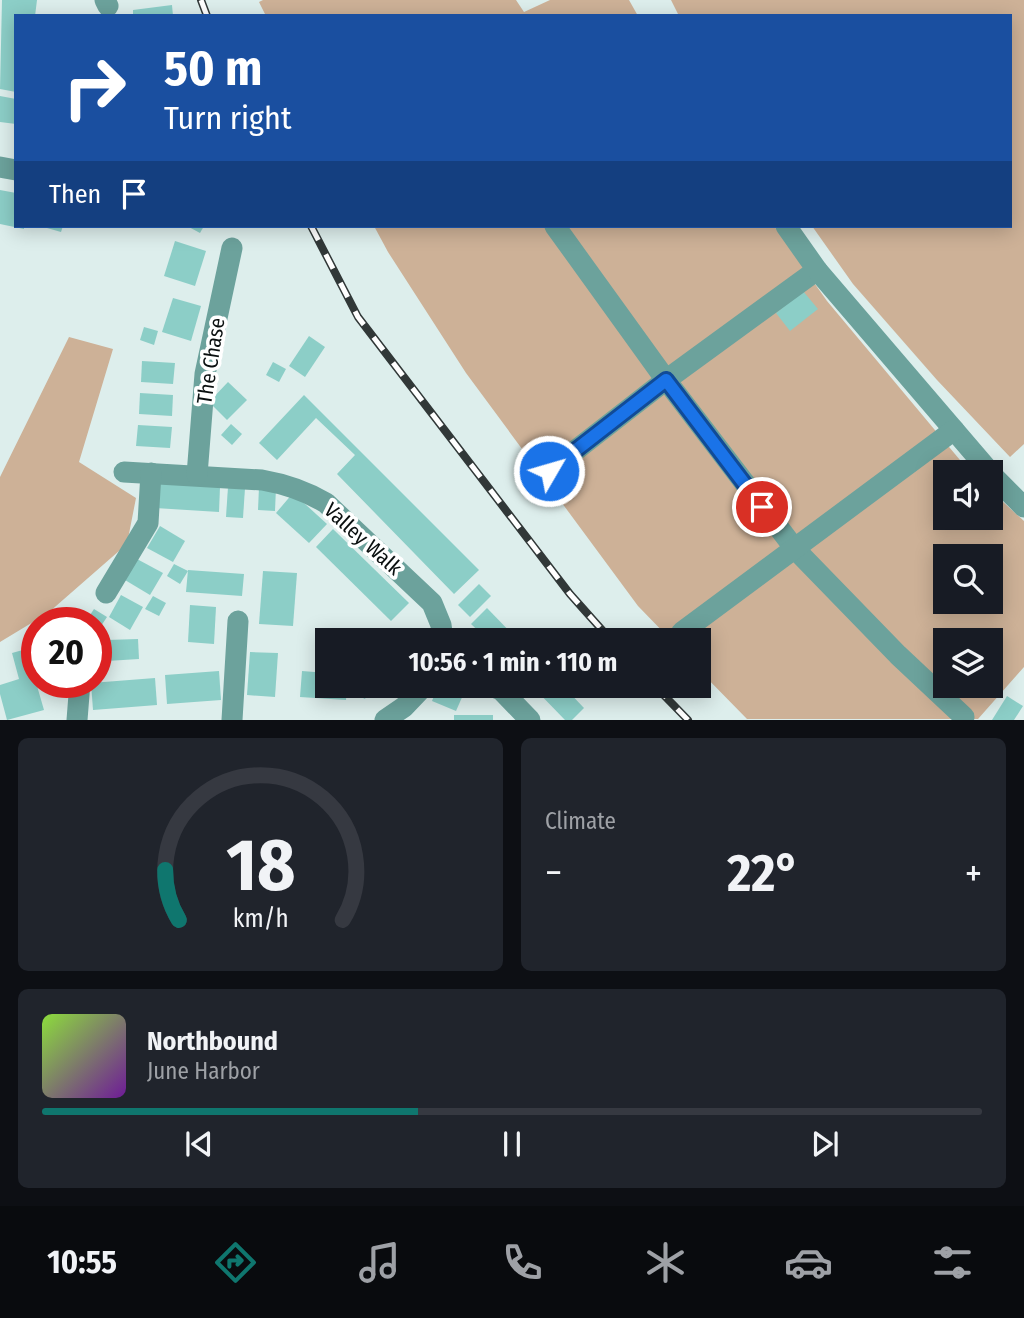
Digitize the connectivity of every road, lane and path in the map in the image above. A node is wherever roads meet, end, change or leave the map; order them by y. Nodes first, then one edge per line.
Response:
1 (556, 228) edge
2 (787, 228) edge
3 (232, 248) dead end
4 (817, 270) junction
5 (666, 380) junction
6 (954, 430) junction
7 (979, 460) edge
8 (549, 471) dead end
9 (124, 472) dead end
10 (151, 473) junction
11 (197, 475) junction
12 (1003, 486) edge
13 (1024, 507) edge
14 (795, 549) junction
15 (106, 593) dead end
16 (239, 621) dead end
17 (441, 628) edge
18 (687, 628) edge
19 (79, 698) edge
20 (413, 698) edge
21 (509, 698) edge
22 (964, 717) dead end
23 (77, 719) edge
24 (232, 719) edge
25 (385, 719) edge
26 (530, 719) edge

1 - 5 street
2 - 4 street
3 - 11 street, The Chase
4 - 5 street
4 - 6 street
5 - 8 street
5 - 14 street
6 - 7 street
6 - 14 street
9 - 10 street, Valley Walk
10 - 11 street, Valley Walk
10 - 15 street
11 - 17 street, Valley Walk
12 - 13 street
14 - 18 street
14 - 22 street
16 - 24 street
19 - 23 street
20 - 25 street
21 - 26 street

